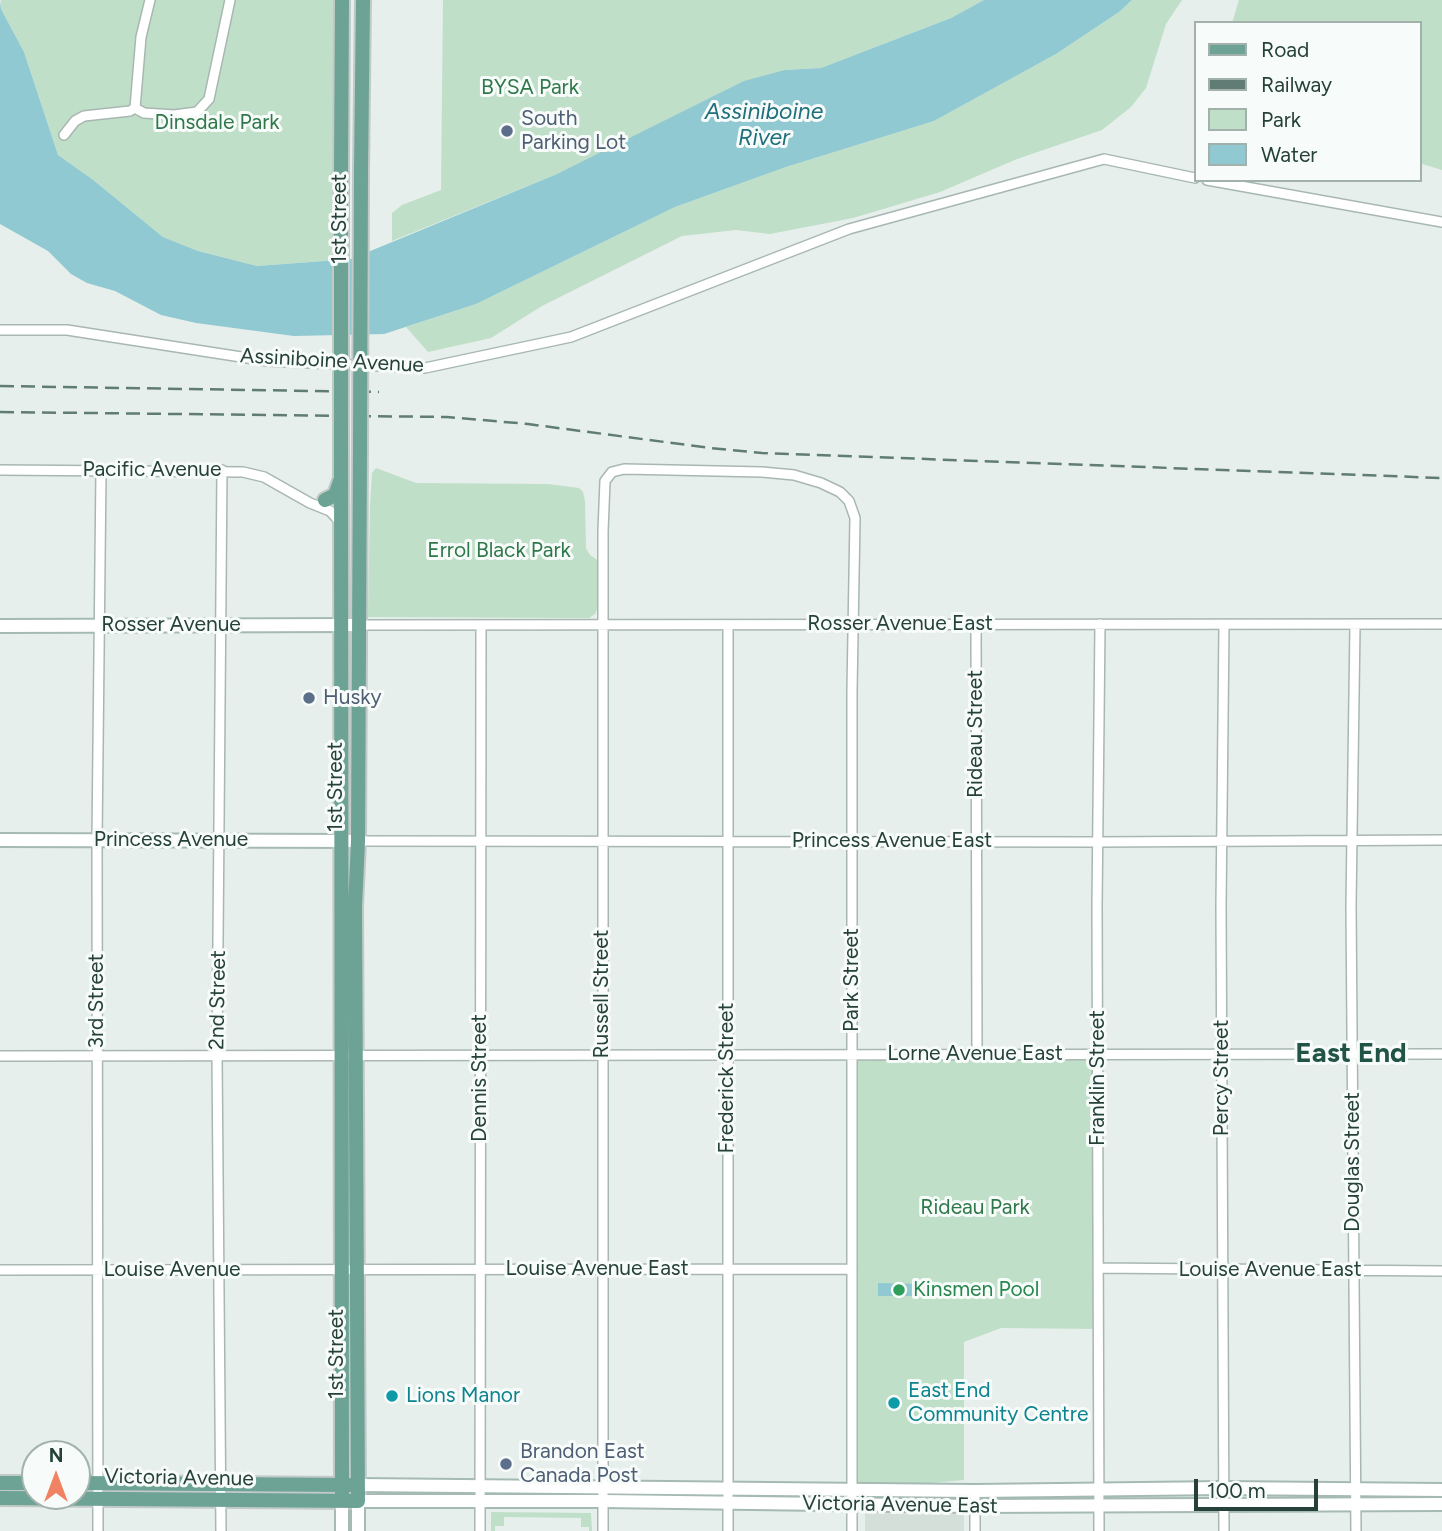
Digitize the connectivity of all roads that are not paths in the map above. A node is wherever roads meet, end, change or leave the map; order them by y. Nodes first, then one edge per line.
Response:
1 (150, 0) edge
2 (230, 0) edge
3 (342, 0) edge
4 (363, 0) edge
5 (135, 108) junction
6 (64, 135) dead end
7 (1194, 178) edge
8 (1218, 182) edge
9 (1442, 222) edge
10 (0, 330) edge
11 (624, 469) joint
12 (100, 470) junction
13 (222, 470) junction
14 (0, 471) edge
15 (341, 476) junction
16 (299, 497) junction
17 (325, 500) junction
18 (342, 501) junction
19 (342, 530) junction
20 (358, 579) junction
21 (976, 624) junction
22 (1100, 624) junction
23 (1442, 624) edge
24 (221, 625) junction
25 (342, 625) junction
26 (358, 625) junction
27 (481, 625) junction
28 (728, 625) junction
29 (852, 625) junction
30 (1355, 625) junction
31 (0, 626) edge
32 (99, 626) junction
33 (603, 626) junction
34 (1224, 626) junction
35 (1351, 839) junction
36 (0, 840) edge
37 (97, 840) junction
38 (603, 840) junction
39 (976, 840) junction
40 (1442, 840) edge
41 (220, 841) junction
42 (350, 841) junction
43 (480, 841) junction
44 (728, 841) junction
45 (852, 841) junction
46 (1223, 841) junction
47 (1098, 842) junction
48 (977, 1054) junction
49 (1353, 1054) junction
50 (1442, 1054) edge
51 (853, 1055) junction
52 (1098, 1055) junction
53 (1222, 1055) junction
54 (0, 1056) edge
55 (97, 1056) junction
56 (217, 1056) junction
57 (480, 1056) junction
58 (602, 1056) junction
59 (727, 1056) junction
60 (348, 1057) junction
61 (480, 1268) junction
62 (1098, 1268) junction
63 (604, 1269) junction
64 (728, 1269) junction
65 (852, 1269) junction
66 (1222, 1269) junction
67 (0, 1270) edge
68 (98, 1270) junction
69 (217, 1270) junction
70 (350, 1270) junction
71 (1354, 1270) junction
72 (1442, 1271) edge
73 (0, 1483) edge
74 (21, 1483) edge
75 (222, 1484) junction
76 (342, 1485) junction
77 (358, 1485) junction
78 (480, 1486) junction
79 (603, 1487) junction
80 (91, 1488) edge
81 (728, 1488) junction
82 (1100, 1488) junction
83 (1223, 1488) junction
84 (853, 1490) junction
85 (1442, 1490) edge
86 (98, 1491) junction
87 (975, 1491) junction
88 (1355, 1497) junction
89 (0, 1498) edge
90 (221, 1500) junction
91 (342, 1501) junction
92 (358, 1501) junction
93 (480, 1501) junction
94 (603, 1501) junction
95 (728, 1502) junction
96 (1224, 1504) junction
97 (1442, 1504) edge
98 (852, 1505) junction
99 (975, 1506) junction
100 (1099, 1506) junction
101 (98, 1531) edge
102 (221, 1531) edge
103 (342, 1531) edge
104 (358, 1531) edge
105 (480, 1531) edge
106 (603, 1531) edge
107 (728, 1531) edge
108 (852, 1531) edge
109 (975, 1531) edge
110 (1099, 1531) edge
111 (1224, 1531) edge
112 (1356, 1531) edge

1 - 5 street
2 - 5 street
3 - 15 main road, 1st Street, bridge
4 - 20 main road, 1st Street, bridge
5 - 6 street
7 - 10 street, Assiniboine Avenue
8 - 9 street
11 - 29 street, Park Street
11 - 33 street, Russell Street
12 - 13 street, Pacific Avenue
12 - 14 street, Pacific Avenue
12 - 32 street, 3rd Street
13 - 16 street, Pacific Avenue
13 - 24 street, 2nd Street
15 - 17 main road
15 - 18 main road, 1st Street
16 - 17 street, Pacific Avenue
16 - 19 street, Pacific Avenue
17 - 18 street, Pacific Avenue
18 - 19 main road, 1st Street
18 - 20 main road
19 - 25 main road, 1st Street
20 - 26 main road, 1st Street
21 - 22 street, Rosser Avenue East
21 - 29 street, Rosser Avenue East
21 - 39 street, Rideau Street
22 - 34 street, Rosser Avenue East
22 - 47 street, Franklin Street
23 - 30 street, Rosser Avenue East
24 - 25 main road, Rosser Avenue
24 - 32 main road, Rosser Avenue
24 - 41 street, 2nd Street
25 - 26 main road, Rosser Avenue
25 - 42 main road, 1st Street
26 - 27 street, Rosser Avenue East
26 - 42 main road, 1st Street
27 - 33 street, Rosser Avenue East
27 - 43 street, Dennis Street
28 - 29 street, Rosser Avenue East
28 - 33 street, Rosser Avenue East
28 - 44 street, Frederick Street
29 - 45 street, Park Street
30 - 34 street, Rosser Avenue East
30 - 35 street, Douglas Street
31 - 32 main road, Rosser Avenue
32 - 37 street, 3rd Street
33 - 38 street, Russell Street
34 - 46 street, Percy Street
35 - 40 street, Princess Avenue East
35 - 46 street, Princess Avenue East
35 - 49 street, Douglas Street
36 - 37 main road, Princess Avenue
37 - 41 main road, Princess Avenue
37 - 55 street, 3rd Street
38 - 43 street, Princess Avenue East
38 - 44 street, Princess Avenue East
38 - 58 street, Russell Street
39 - 45 street, Princess Avenue East
39 - 47 street, Princess Avenue East
39 - 48 street, Rideau Street
41 - 42 main road, Princess Avenue
41 - 56 street, 2nd Street
42 - 43 street, Princess Avenue East
42 - 60 main road, 1st Street
43 - 57 street, Dennis Street
44 - 45 street, Princess Avenue East
44 - 59 street, Frederick Street
45 - 51 street, Park Street
46 - 47 street, Princess Avenue East
46 - 53 street, Percy Street
47 - 52 street, Franklin Street
48 - 51 street, Lorne Avenue East
48 - 52 street, Lorne Avenue East
49 - 50 street, Lorne Avenue East
49 - 53 street, Lorne Avenue East
49 - 71 street, Douglas Street
51 - 59 street, Lorne Avenue East
51 - 65 street, Park Street
52 - 53 street, Lorne Avenue East
52 - 62 street, Franklin Street
53 - 66 street, Percy Street
54 - 55 street, Lorne Avenue East
55 - 56 street, Lorne Avenue East
55 - 68 street, 3rd Street
56 - 60 street, Lorne Avenue East
56 - 69 street, 2nd Street
57 - 58 street, Lorne Avenue East
57 - 60 street, Lorne Avenue East
57 - 61 street, Dennis Street
58 - 59 street, Lorne Avenue East
58 - 63 street, Russell Street
59 - 64 street, Frederick Street
60 - 70 main road, 1st Street
61 - 63 street, Louise Avenue East
61 - 70 street, Louise Avenue East
61 - 78 street, Dennis Street
62 - 66 street, Louise Avenue East
62 - 82 street, Franklin Street
63 - 64 street, Louise Avenue East
63 - 79 street, Russell Street
64 - 65 street, Louise Avenue East
64 - 81 street, Frederick Street
65 - 84 street, Park Street
66 - 71 street, Louise Avenue East
66 - 83 street, Percy Street
67 - 68 street, Louise Avenue
68 - 69 street, Louise Avenue
68 - 86 street, 3rd Street
69 - 70 street, Louise Avenue
69 - 75 street, 2nd Street
70 - 76 main road, 1st Street
70 - 77 main road, 1st Street
71 - 72 street, Louise Avenue East
71 - 88 street, Douglas Street
73 - 74 main road
75 - 76 main road, Victoria Avenue
75 - 86 main road, Victoria Avenue
75 - 90 street, 2nd Street
76 - 77 main road, Victoria Avenue
76 - 91 main road, 1st Street
77 - 78 main road, Victoria Avenue East
77 - 92 main road, 1st Street
78 - 79 main road, Victoria Avenue East
78 - 93 street, Dennis Street
79 - 81 main road, Victoria Avenue East
79 - 94 street, Russell Street
80 - 86 main road, Victoria Avenue
81 - 84 main road, Victoria Avenue East
81 - 95 street, Frederick Street
82 - 83 main road, Victoria Avenue East
82 - 87 main road, Victoria Avenue East
82 - 100 street, Franklin Street
83 - 88 main road, Victoria Avenue East
83 - 96 street, Percy Street
84 - 87 main road, Victoria Avenue East
84 - 98 street, Park Street
85 - 88 main road, Victoria Avenue East
86 - 89 main road, Victoria Avenue
86 - 90 main road, Victoria Avenue
86 - 101 street, 3rd Street
87 - 99 street
88 - 96 main road, Victoria Avenue East
88 - 97 main road, Victoria Avenue East
88 - 112 street, Douglas Street
90 - 91 main road, Victoria Avenue
90 - 102 street, 2nd Street
91 - 92 main road, Victoria Avenue
91 - 103 main road, 1st Street
92 - 93 main road, Victoria Avenue East
92 - 104 main road, 1st Street
93 - 94 main road, Victoria Avenue East
93 - 105 street, Dennis Street
94 - 95 main road, Victoria Avenue East
94 - 106 street, Russell Street
95 - 98 main road, Victoria Avenue East
95 - 107 street, Frederick Street
96 - 100 main road, Victoria Avenue East
96 - 111 street, Percy Street
98 - 99 main road, Victoria Avenue East
98 - 108 street, Park Street
99 - 100 main road, Victoria Avenue East
99 - 109 street
100 - 110 street, Franklin Street

